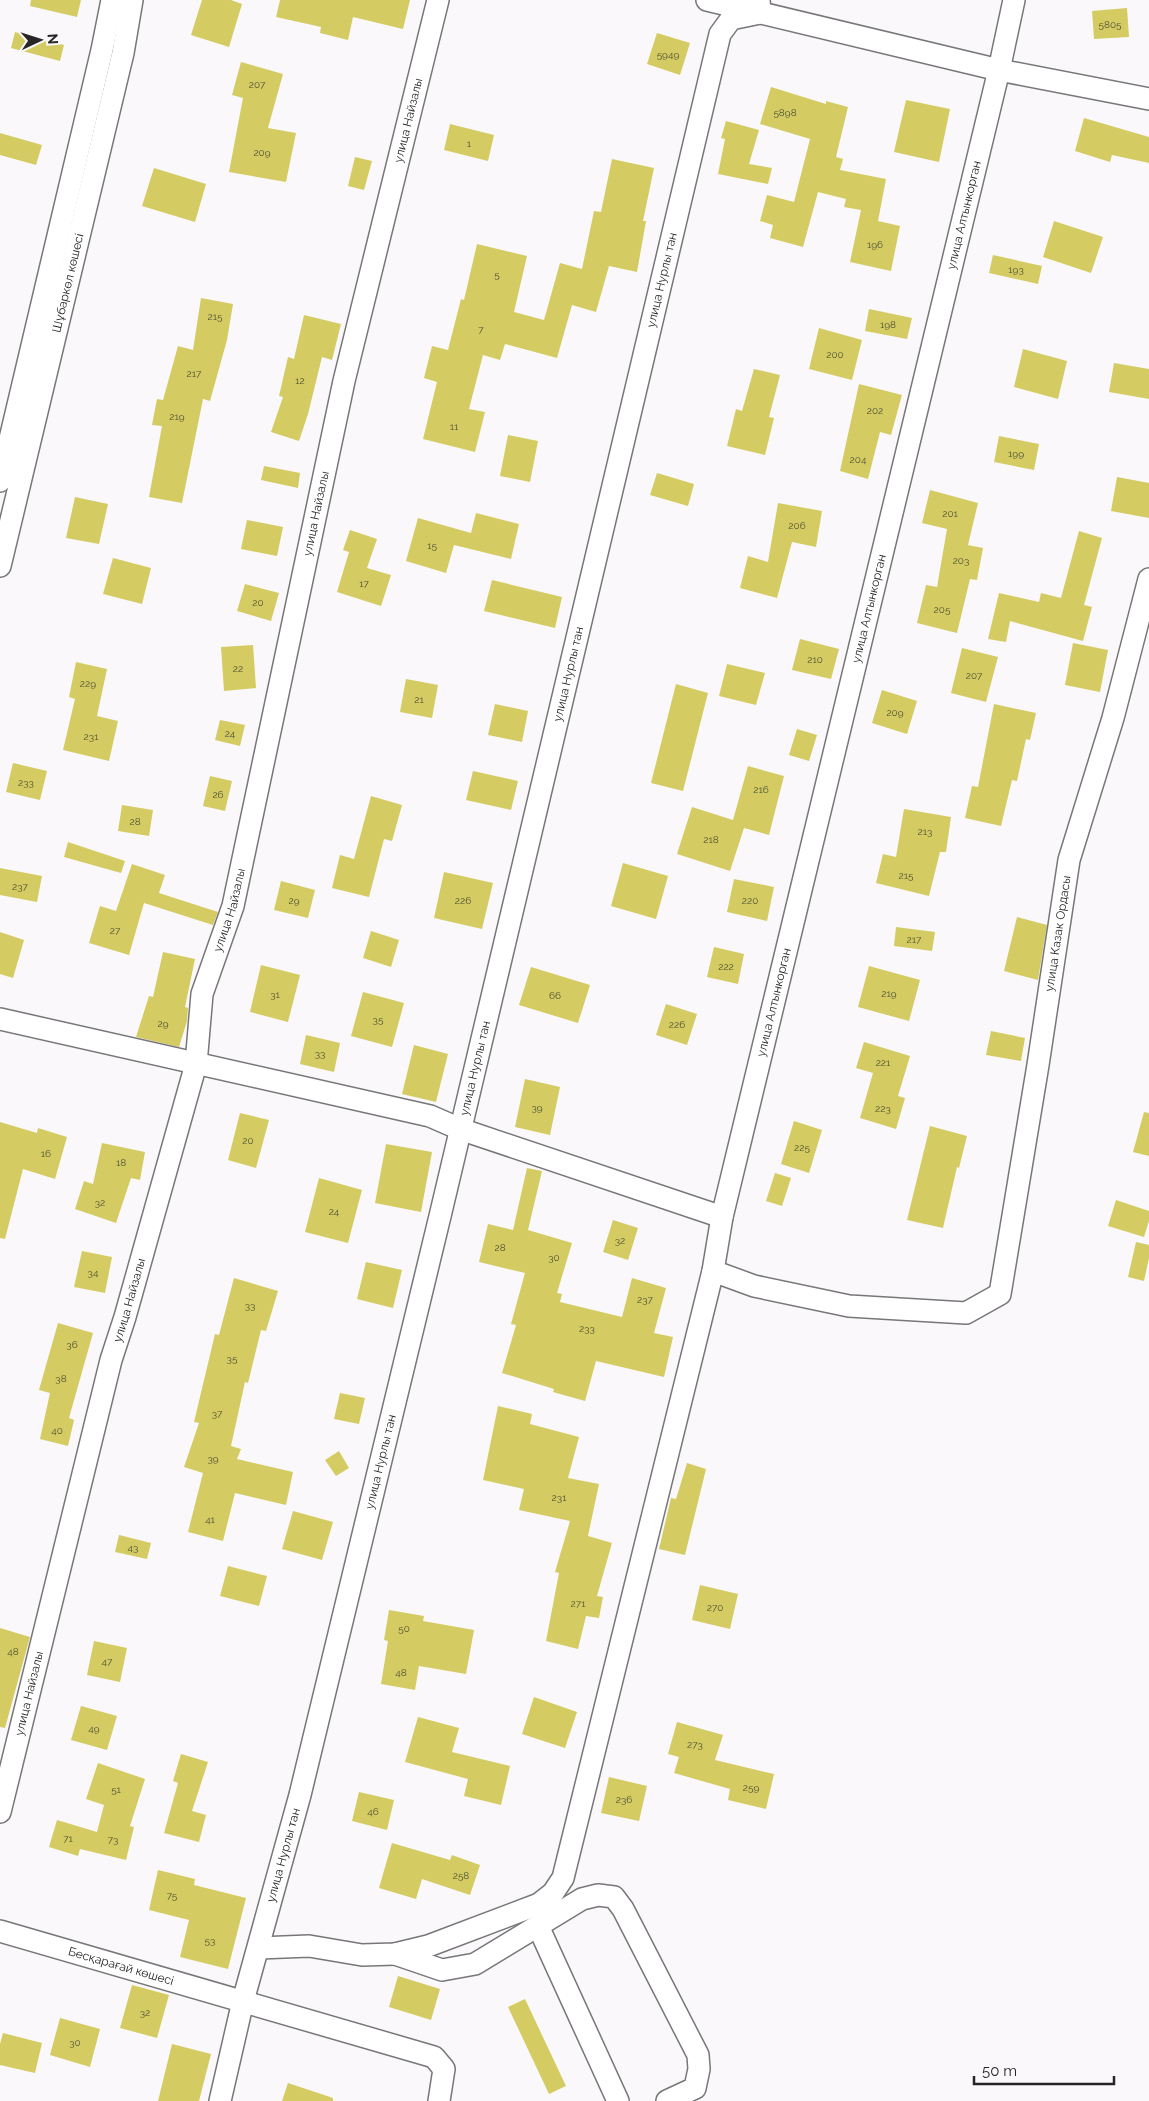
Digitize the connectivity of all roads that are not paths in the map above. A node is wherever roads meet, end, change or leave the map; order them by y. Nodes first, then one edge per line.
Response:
1 (112, 0) edge
2 (132, 0) edge
3 (438, 0) edge
4 (707, 0) edge
5 (1014, 0) edge
6 (759, 6) edge
7 (999, 70) junction
8 (1149, 99) edge
9 (0, 480) edge
10 (0, 566) edge
11 (1149, 579) edge
12 (0, 1018) edge
13 (196, 1064) junction
14 (460, 1129) junction
15 (722, 1217) junction
16 (713, 1271) junction
17 (0, 1812) edge
18 (538, 1926) junction
19 (0, 1931) edge
20 (259, 1948) junction
21 (394, 1954) junction
22 (243, 2001) junction
23 (220, 2101) edge
24 (439, 2101) edge
25 (618, 2101) edge
26 (667, 2101) edge

1 - 9 street, Шұбаркөл көшесі
2 - 10 street, Шұбаркөл көшесі
3 - 13 street, улица Найзалы
4 - 6 street
5 - 7 street, улица Алтынкорган
6 - 7 street
6 - 14 street, улица Нурлы тан
7 - 8 street
7 - 15 street, улица Алтынкорган
11 - 16 street, улица Казак Ордасы
12 - 13 street
13 - 14 street
13 - 17 street, улица Найзалы
14 - 15 street
14 - 20 street, улица Нурлы тан
15 - 16 street, улица Алтынкорган
16 - 21 street, улица Алтынкорган
18 - 21 street
18 - 25 street
18 - 26 street
19 - 22 street, Бесқарағай көшесі
20 - 21 street
20 - 22 street, улица Нурлы тан
22 - 23 street, улица Нурлы тан
22 - 24 street, Бесқарағай көшесі

